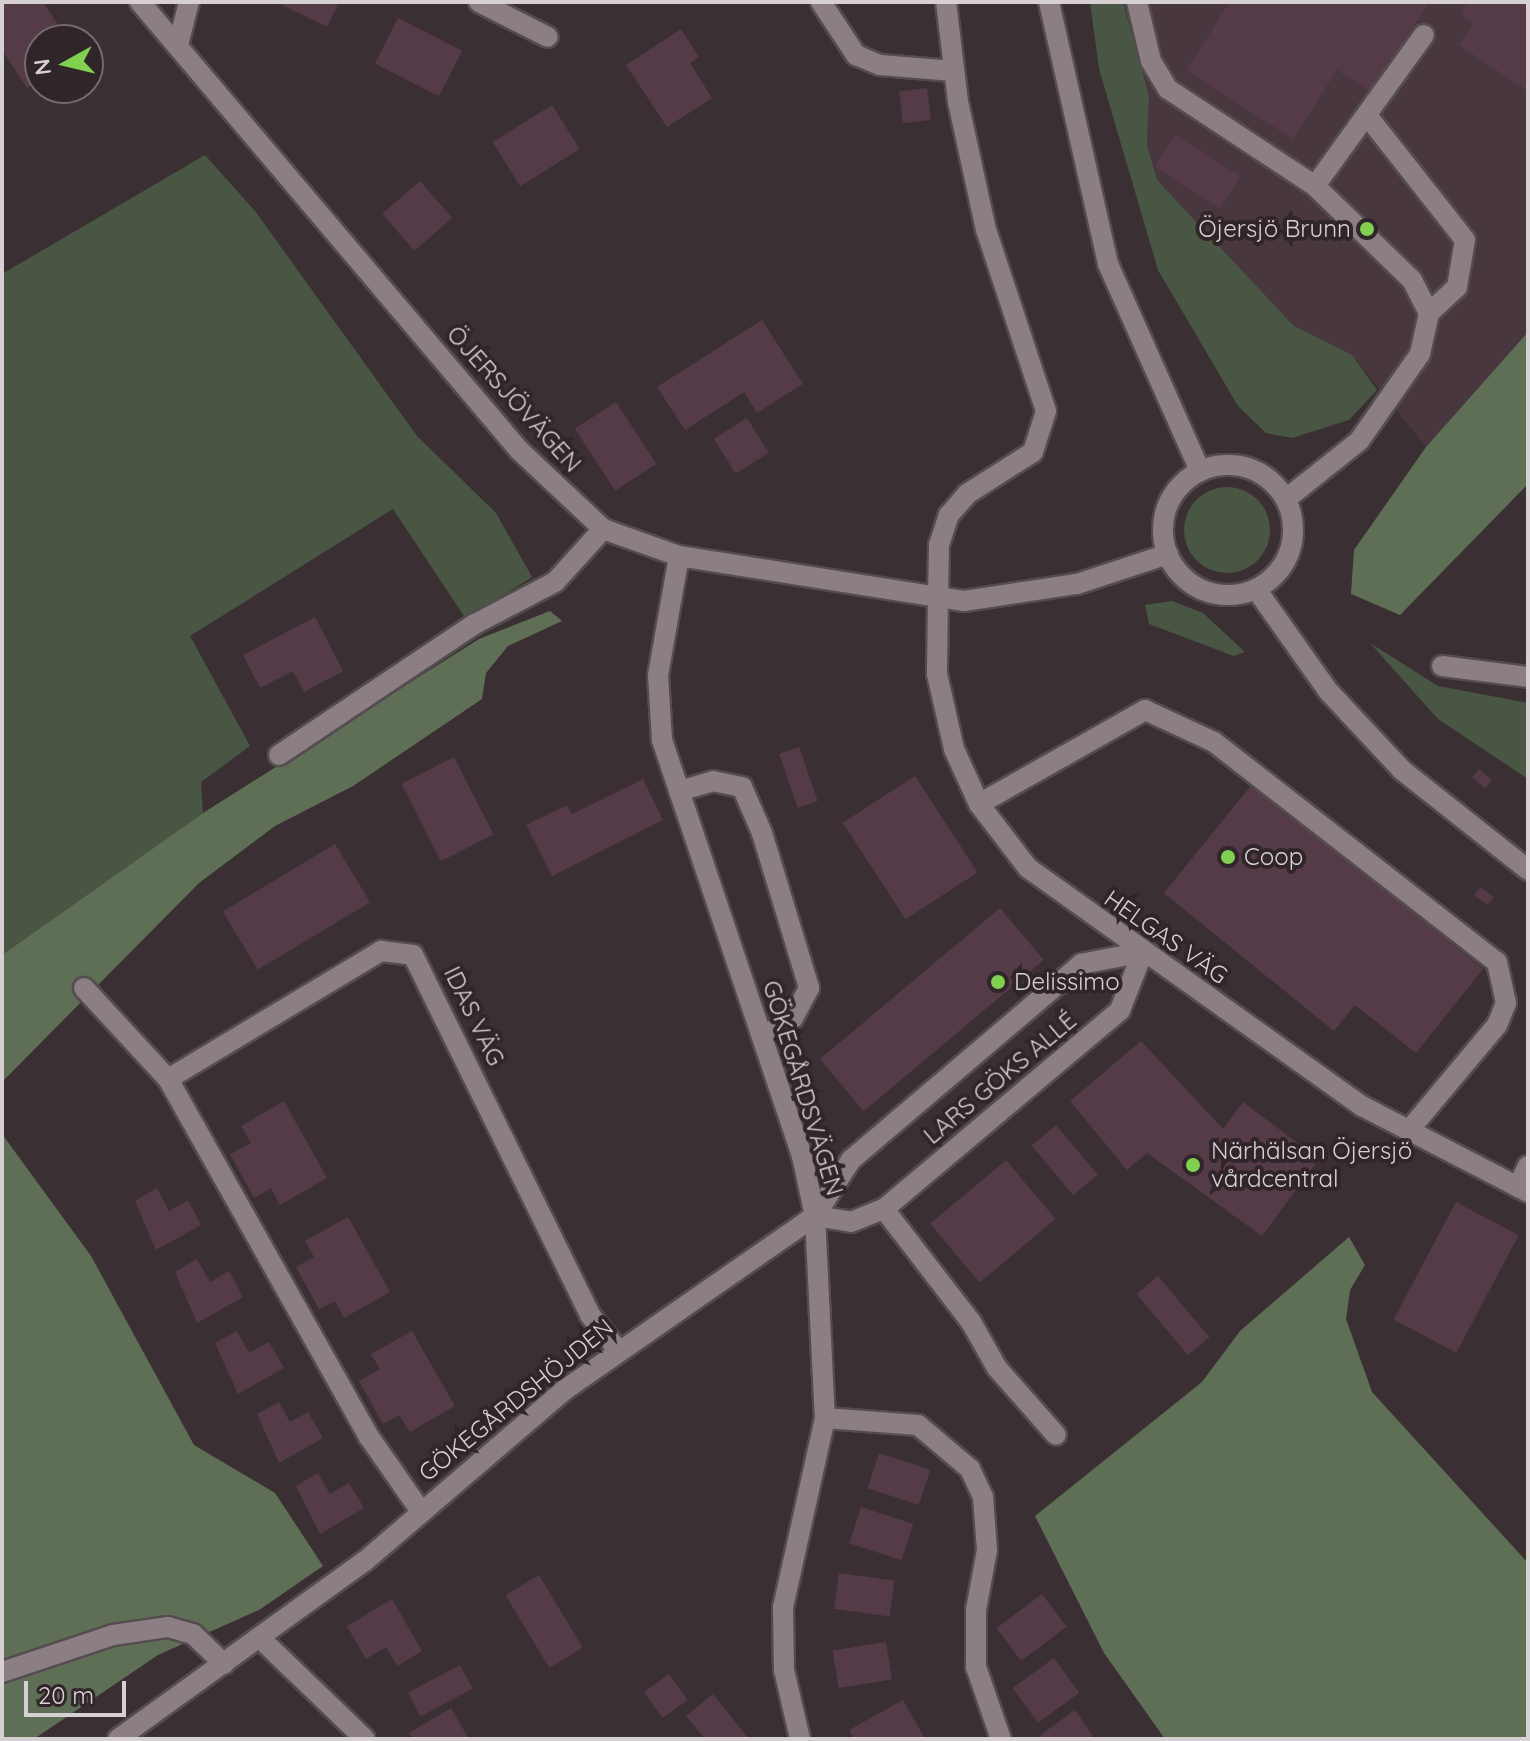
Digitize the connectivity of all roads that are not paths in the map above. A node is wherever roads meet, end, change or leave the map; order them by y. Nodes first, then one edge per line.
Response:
1 (140, 2) edge
2 (189, 2) edge
3 (479, 2) edge
4 (821, 2) edge
5 (946, 2) edge
6 (1049, 2) edge
7 (1137, 2) edge
8 (1424, 35) dead end
9 (548, 37) dead end
10 (178, 45) junction
11 (954, 71) junction
12 (1369, 118) junction
13 (1315, 186) junction
14 (1429, 313) junction
15 (1200, 471) junction
16 (1286, 499) junction
17 (603, 529) junction
18 (1168, 554) junction
19 (679, 556) junction
20 (1256, 589) junction
21 (938, 599) junction
22 (1442, 666) dead end
23 (1528, 677) edge
24 (279, 755) dead end
25 (679, 791) junction
26 (979, 804) junction
27 (1528, 870) edge
28 (1143, 952) junction
29 (84, 988) dead end
30 (762, 1037) junction
31 (168, 1079) junction
32 (1410, 1129) junction
33 (1528, 1166) edge
34 (1523, 1190) edge
35 (884, 1209) junction
36 (815, 1216) junction
37 (618, 1350) junction
38 (825, 1418) junction
39 (1056, 1435) dead end
40 (420, 1510) junction
41 (261, 1639) junction
42 (224, 1664) junction
43 (2, 1672) edge
44 (118, 1739) edge
45 (365, 1739) edge
46 (800, 1739) edge
47 (1001, 1739) edge

1 - 10 street, ÖJERSJÖVÄGEN
2 - 10 street
3 - 9 street
4 - 11 street
5 - 11 street, HELGAS VÄG
6 - 15 street
7 - 13 street
8 - 12 street
10 - 17 street, ÖJERSJÖVÄGEN
11 - 21 street, HELGAS VÄG
12 - 13 street
12 - 14 street
13 - 14 street
14 - 16 street
15 - 16 street
15 - 18 street
16 - 20 street
17 - 19 street, ÖJERSJÖVÄGEN
17 - 24 street
18 - 20 street
18 - 21 street, ÖJERSJÖVÄGEN
19 - 21 street, ÖJERSJÖVÄGEN
19 - 25 street, GÖKEGÅRDSVÄGEN
20 - 27 street
21 - 26 street, HELGAS VÄG
22 - 23 street
25 - 30 street, GÖKEGÅRDSVÄGEN
25 - 30 street
26 - 28 street, HELGAS VÄG
26 - 32 street
28 - 32 street, HELGAS VÄG
28 - 35 street, LARS GÖKS ALLÉ
28 - 36 street, LARS GÖKS ALLÉ
29 - 31 street
30 - 36 street, GÖKEGÅRDSVÄGEN
31 - 37 street, IDAS VÄG
31 - 40 street
32 - 34 street, HELGAS VÄG
33 - 34 street
35 - 36 street, LARS GÖKS ALLÉ
35 - 39 street
36 - 37 street, GÖKEGÅRDSHÖJDEN
36 - 38 street, GÖKEGÅRDSVÄGEN
37 - 40 street, GÖKEGÅRDSHÖJDEN
38 - 46 street, GÖKEGÅRDSVÄGEN
38 - 47 street
40 - 41 street, GÖKEGÅRDSHÖJDEN
41 - 42 street, GÖKEGÅRDSHÖJDEN
41 - 45 street
42 - 43 street
42 - 44 street, GÖKEGÅRDSHÖJDEN

